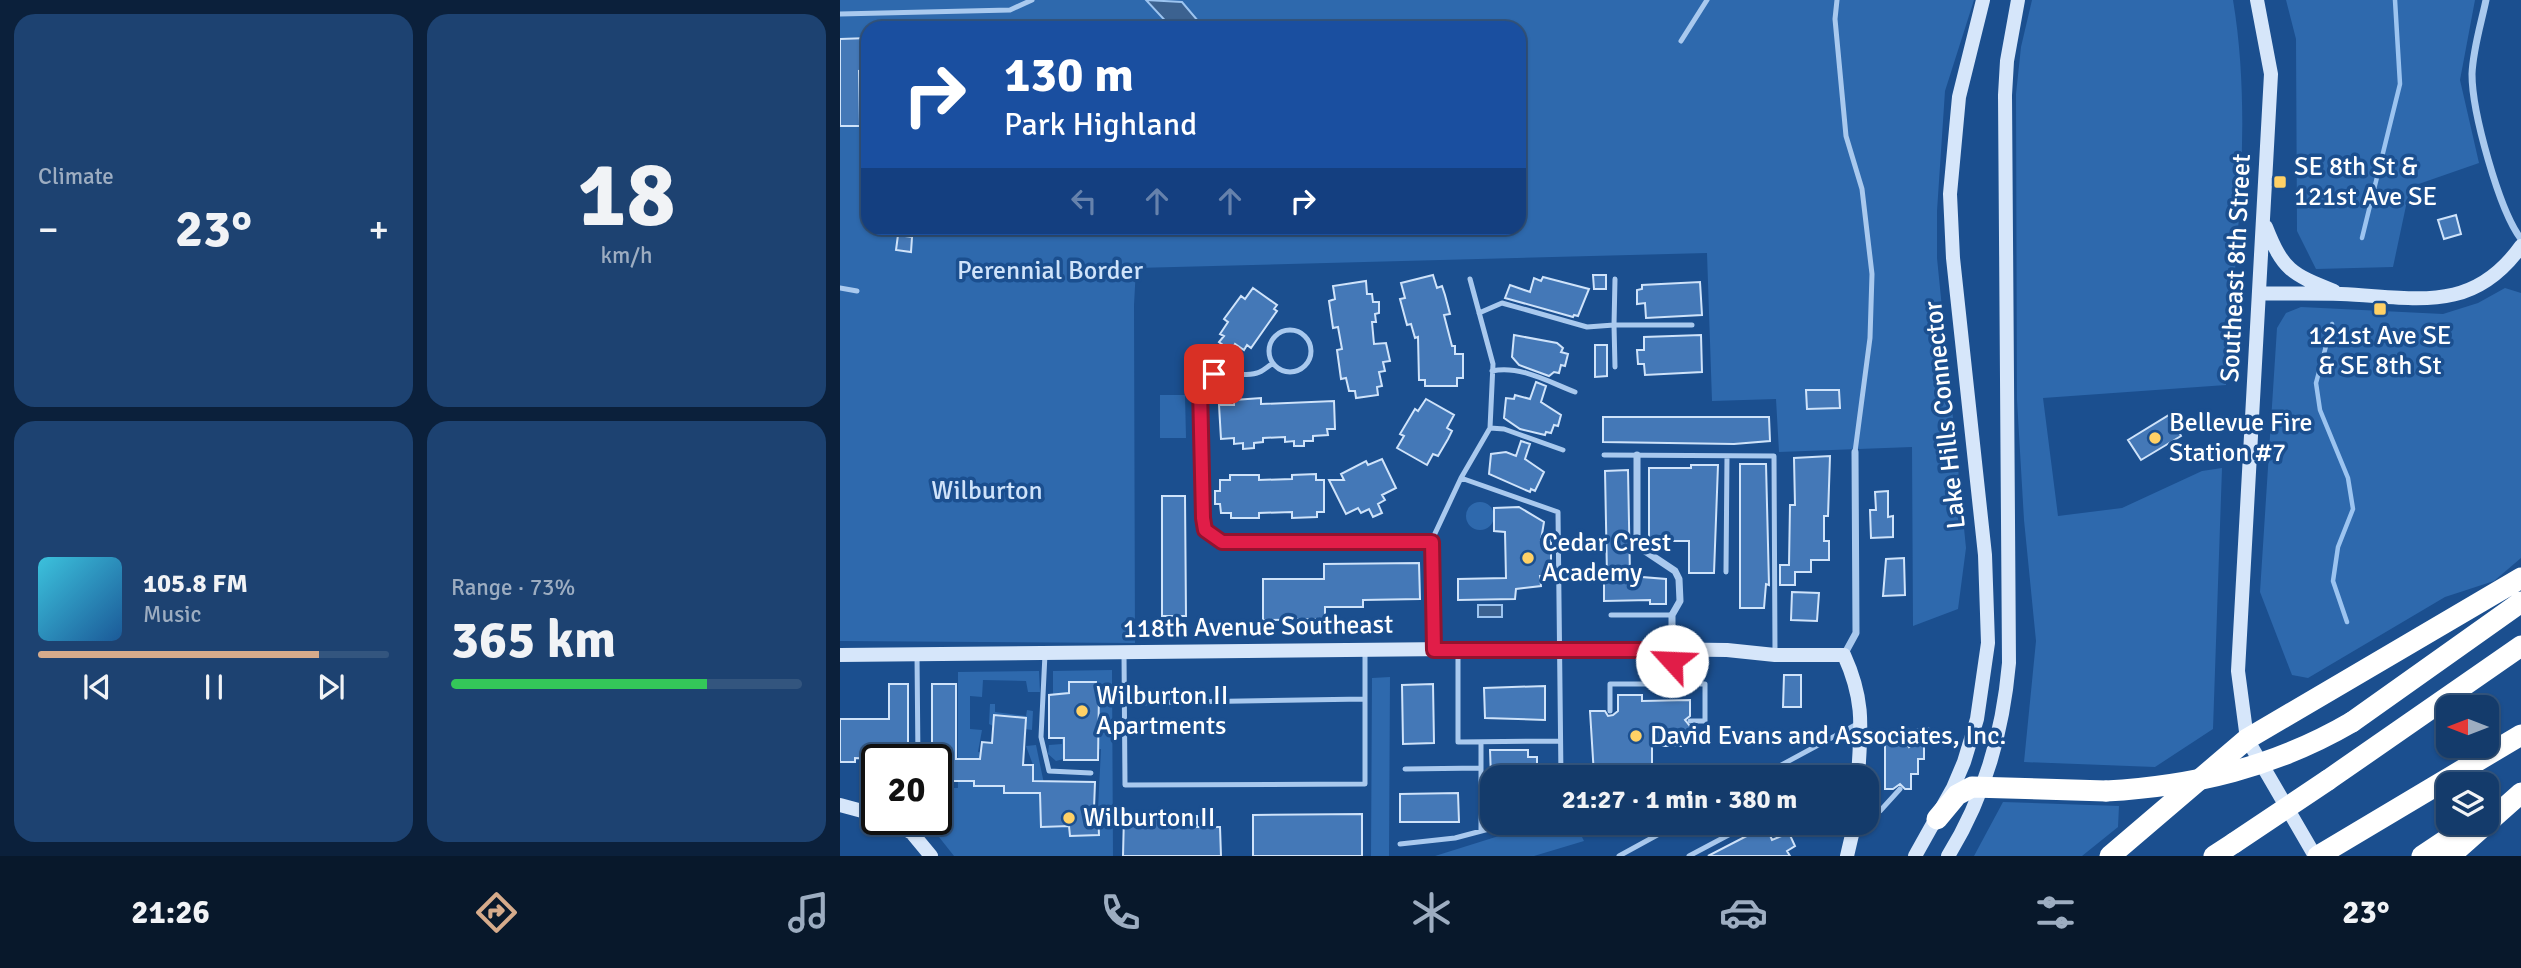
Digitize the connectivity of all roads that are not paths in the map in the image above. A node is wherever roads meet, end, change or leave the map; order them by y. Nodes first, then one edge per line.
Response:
1 (1032, 0) edge
2 (1707, 0) edge
3 (1837, 0) edge
4 (1983, 0) edge
5 (2018, 0) edge
6 (2257, 0) edge
7 (2486, 0) edge
8 (840, 14) edge
9 (1681, 41) dead end
10 (2264, 220) junction
11 (2521, 239) edge
12 (2518, 255) edge
13 (1470, 279) dead end
14 (1615, 279) dead end
15 (840, 288) edge
16 (857, 291) dead end
17 (2260, 293) junction
18 (2342, 294) junction
19 (1479, 313) junction
20 (1614, 325) junction
21 (1692, 325) dead end
22 (1272, 364) junction
23 (1615, 367) dead end
24 (1492, 371) junction
25 (1575, 392) dead end
26 (1490, 428) junction
27 (1563, 450) dead end
28 (1855, 452) joint
29 (1604, 455) dead end
30 (1637, 455) junction
31 (1727, 456) junction
32 (1461, 478) junction
33 (1432, 542) junction
34 (1726, 572) dead end
35 (2521, 578) edge
36 (2521, 602) edge
37 (1611, 615) dead end
38 (1672, 615) junction
39 (2521, 646) edge
40 (1559, 648) junction
41 (1365, 650) junction
42 (1434, 650) junction
43 (1458, 650) junction
44 (1672, 650) junction
45 (1045, 654) junction
46 (1124, 654) junction
47 (840, 655) edge
48 (917, 655) junction
49 (1775, 655) junction
50 (1844, 655) junction
51 (1672, 684) junction
52 (1365, 699) junction
53 (1124, 703) junction
54 (1609, 711) dead end
55 (1690, 721) dead end
56 (1861, 721) junction
57 (1928, 730) dead end
58 (1910, 731) junction
59 (1887, 733) dead end
60 (2521, 735) edge
61 (2247, 739) junction
62 (1560, 741) junction
63 (1481, 742) junction
64 (1910, 742) dead end
65 (918, 744) edge
66 (1481, 765) edge
67 (1561, 765) edge
68 (1781, 765) edge
69 (1859, 765) edge
70 (1480, 768) edge
71 (1405, 769) dead end
72 (1091, 773) dead end
73 (1991, 786) junction
74 (1900, 789) dead end
75 (2521, 792) edge
76 (840, 805) edge
77 (2499, 806) edge
78 (861, 811) edge
79 (1879, 811) edge
80 (1937, 819) junction
81 (1480, 830) edge
82 (914, 835) edge
83 (1657, 835) edge
84 (1729, 835) edge
85 (1852, 835) edge
86 (2454, 835) edge
87 (1400, 844) dead end
88 (931, 856) edge
89 (1619, 856) edge
90 (1689, 856) edge
91 (1847, 856) edge
92 (1914, 856) edge
93 (1948, 856) edge
94 (2110, 856) edge
95 (2214, 856) edge
96 (2316, 856) edge
97 (2422, 856) edge
98 (2450, 856) edge

1 - 8 lane
2 - 9 lane
3 - 28 lane
4 - 80 main road, Lake Hills Connector
5 - 73 main road, Lake Hills Connector
6 - 10 main road, Southeast 8th Street
7 - 11 street
10 - 17 main road, Southeast 8th Street
10 - 18 main road
12 - 18 main road
13 - 19 lane
14 - 20 lane
15 - 16 lane
17 - 18 main road
17 - 61 main road, Southeast 8th Street
19 - 20 lane
19 - 24 lane
20 - 21 lane
20 - 23 lane
22 - 22 lane
22 - 33 lane
24 - 25 lane
24 - 26 lane
26 - 27 lane
26 - 32 lane
28 - 50 street
29 - 30 lane
30 - 31 lane
30 - 38 street
31 - 34 lane
31 - 49 lane
32 - 33 lane
32 - 40 lane
33 - 42 lane
35 - 61 highway
36 - 73 highway, bridge
37 - 38 lane
38 - 44 street
39 - 95 highway, bridge
40 - 43 main road, 118th Avenue Southeast
40 - 44 main road, 118th Avenue Southeast
40 - 62 lane
41 - 42 main road, 118th Avenue Southeast
41 - 46 main road, 118th Avenue Southeast
41 - 52 lane
42 - 43 main road, 118th Avenue Southeast
43 - 63 lane
44 - 49 main road, 118th Avenue Southeast
44 - 51 lane
45 - 46 main road, 118th Avenue Southeast
45 - 48 main road, 118th Avenue Southeast
45 - 72 lane
46 - 53 lane
47 - 48 main road, 118th Avenue Southeast
48 - 65 lane
49 - 50 main road, 118th Avenue Southeast
50 - 56 main road
51 - 54 lane
51 - 55 lane
52 - 53 lane
52 - 53 lane
56 - 68 lane
56 - 69 main road
57 - 58 lane
58 - 59 lane
58 - 64 lane
60 - 96 highway
61 - 94 highway
61 - 96 main road, Southeast 8th Street
62 - 63 lane
62 - 67 lane
63 - 66 lane
70 - 71 lane
73 - 80 highway
73 - 93 main road, Lake Hills Connector
74 - 79 lane
75 - 77 highway
75 - 98 highway
76 - 78 main road
80 - 92 main road, Lake Hills Connector
81 - 87 lane
82 - 88 main road
83 - 89 lane
84 - 90 lane
85 - 91 main road
86 - 97 highway

